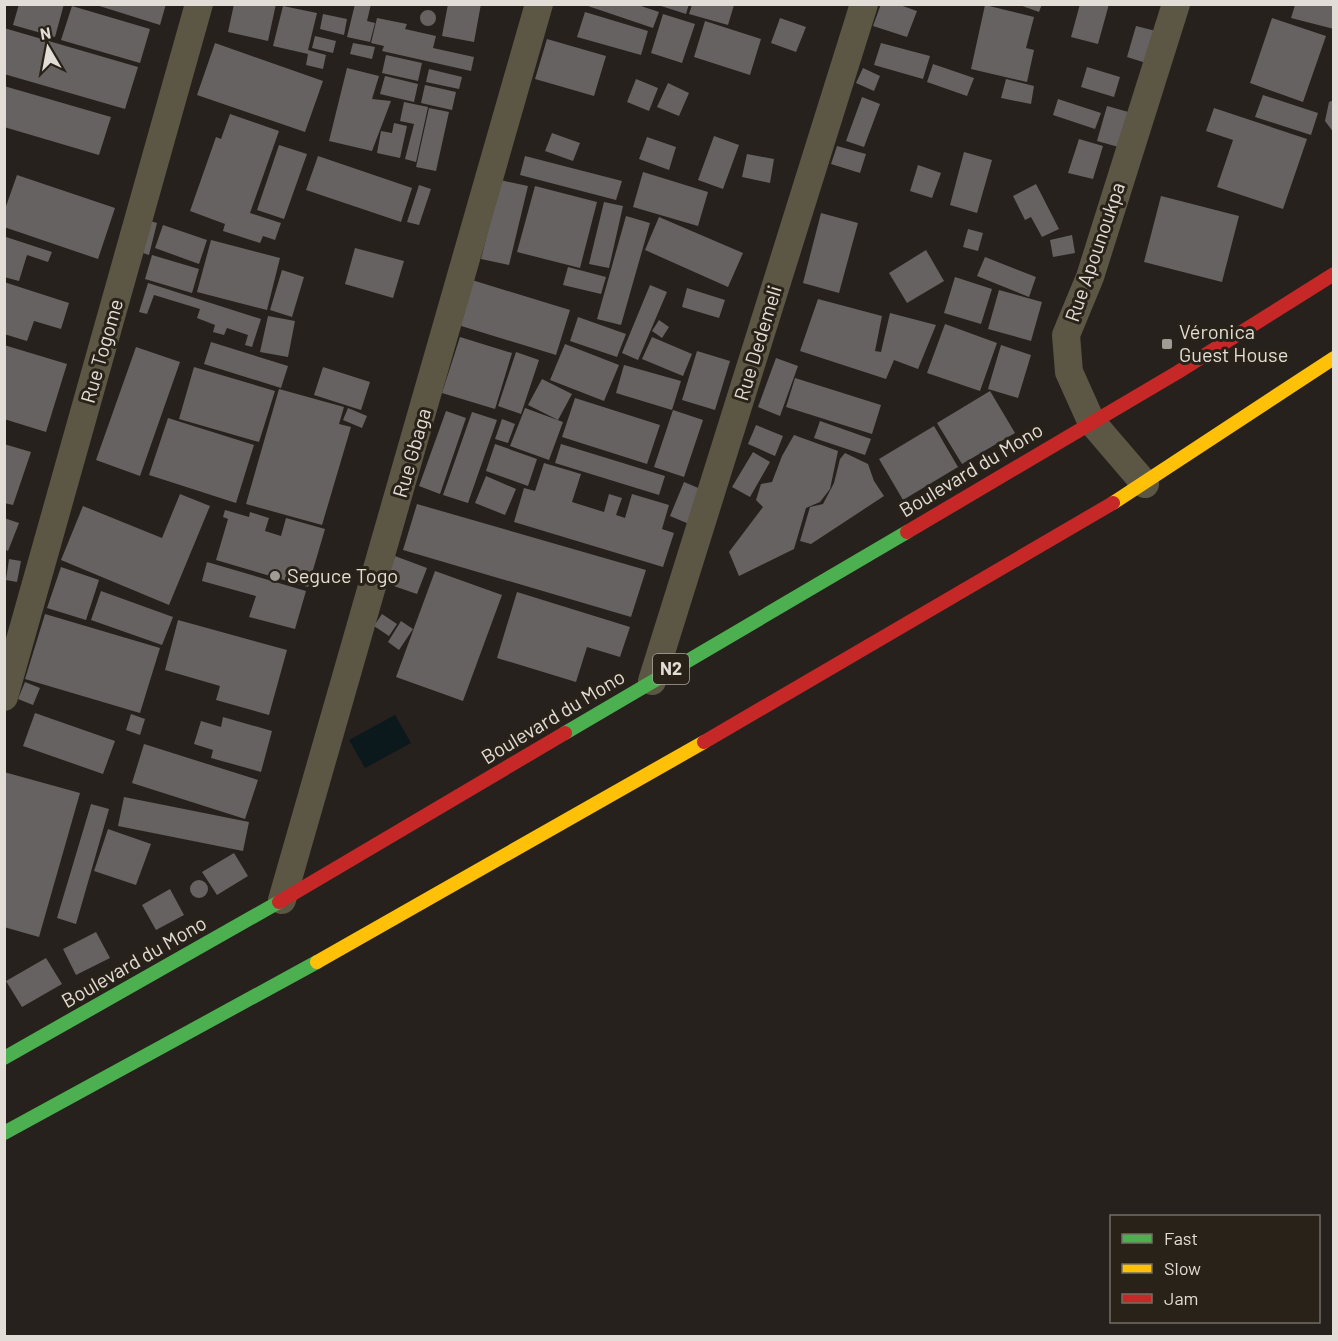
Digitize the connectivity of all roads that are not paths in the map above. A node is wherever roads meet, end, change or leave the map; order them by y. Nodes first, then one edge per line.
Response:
1 (199, 4) edge
2 (539, 4) edge
3 (864, 4) edge
4 (1176, 4) edge
5 (1334, 274) edge
6 (1334, 358) edge
7 (1091, 421) junction
8 (1144, 484) junction
9 (652, 681) junction
10 (4, 697) edge
11 (282, 900) junction
12 (4, 1058) edge
13 (4, 1133) edge

1 - 10 street, Rue Togome
2 - 11 street, Rue Gbaga
3 - 9 street, Rue Dedemeli
4 - 7 street, Rue Apounoukpa
5 - 7 highway, Boulevard du Mono / N2
6 - 8 highway
7 - 8 street, Rue Apounoukpa
7 - 9 highway, Boulevard du Mono / N2
8 - 13 highway
9 - 11 highway, Boulevard du Mono / N2
11 - 12 highway, Boulevard du Mono / N2

